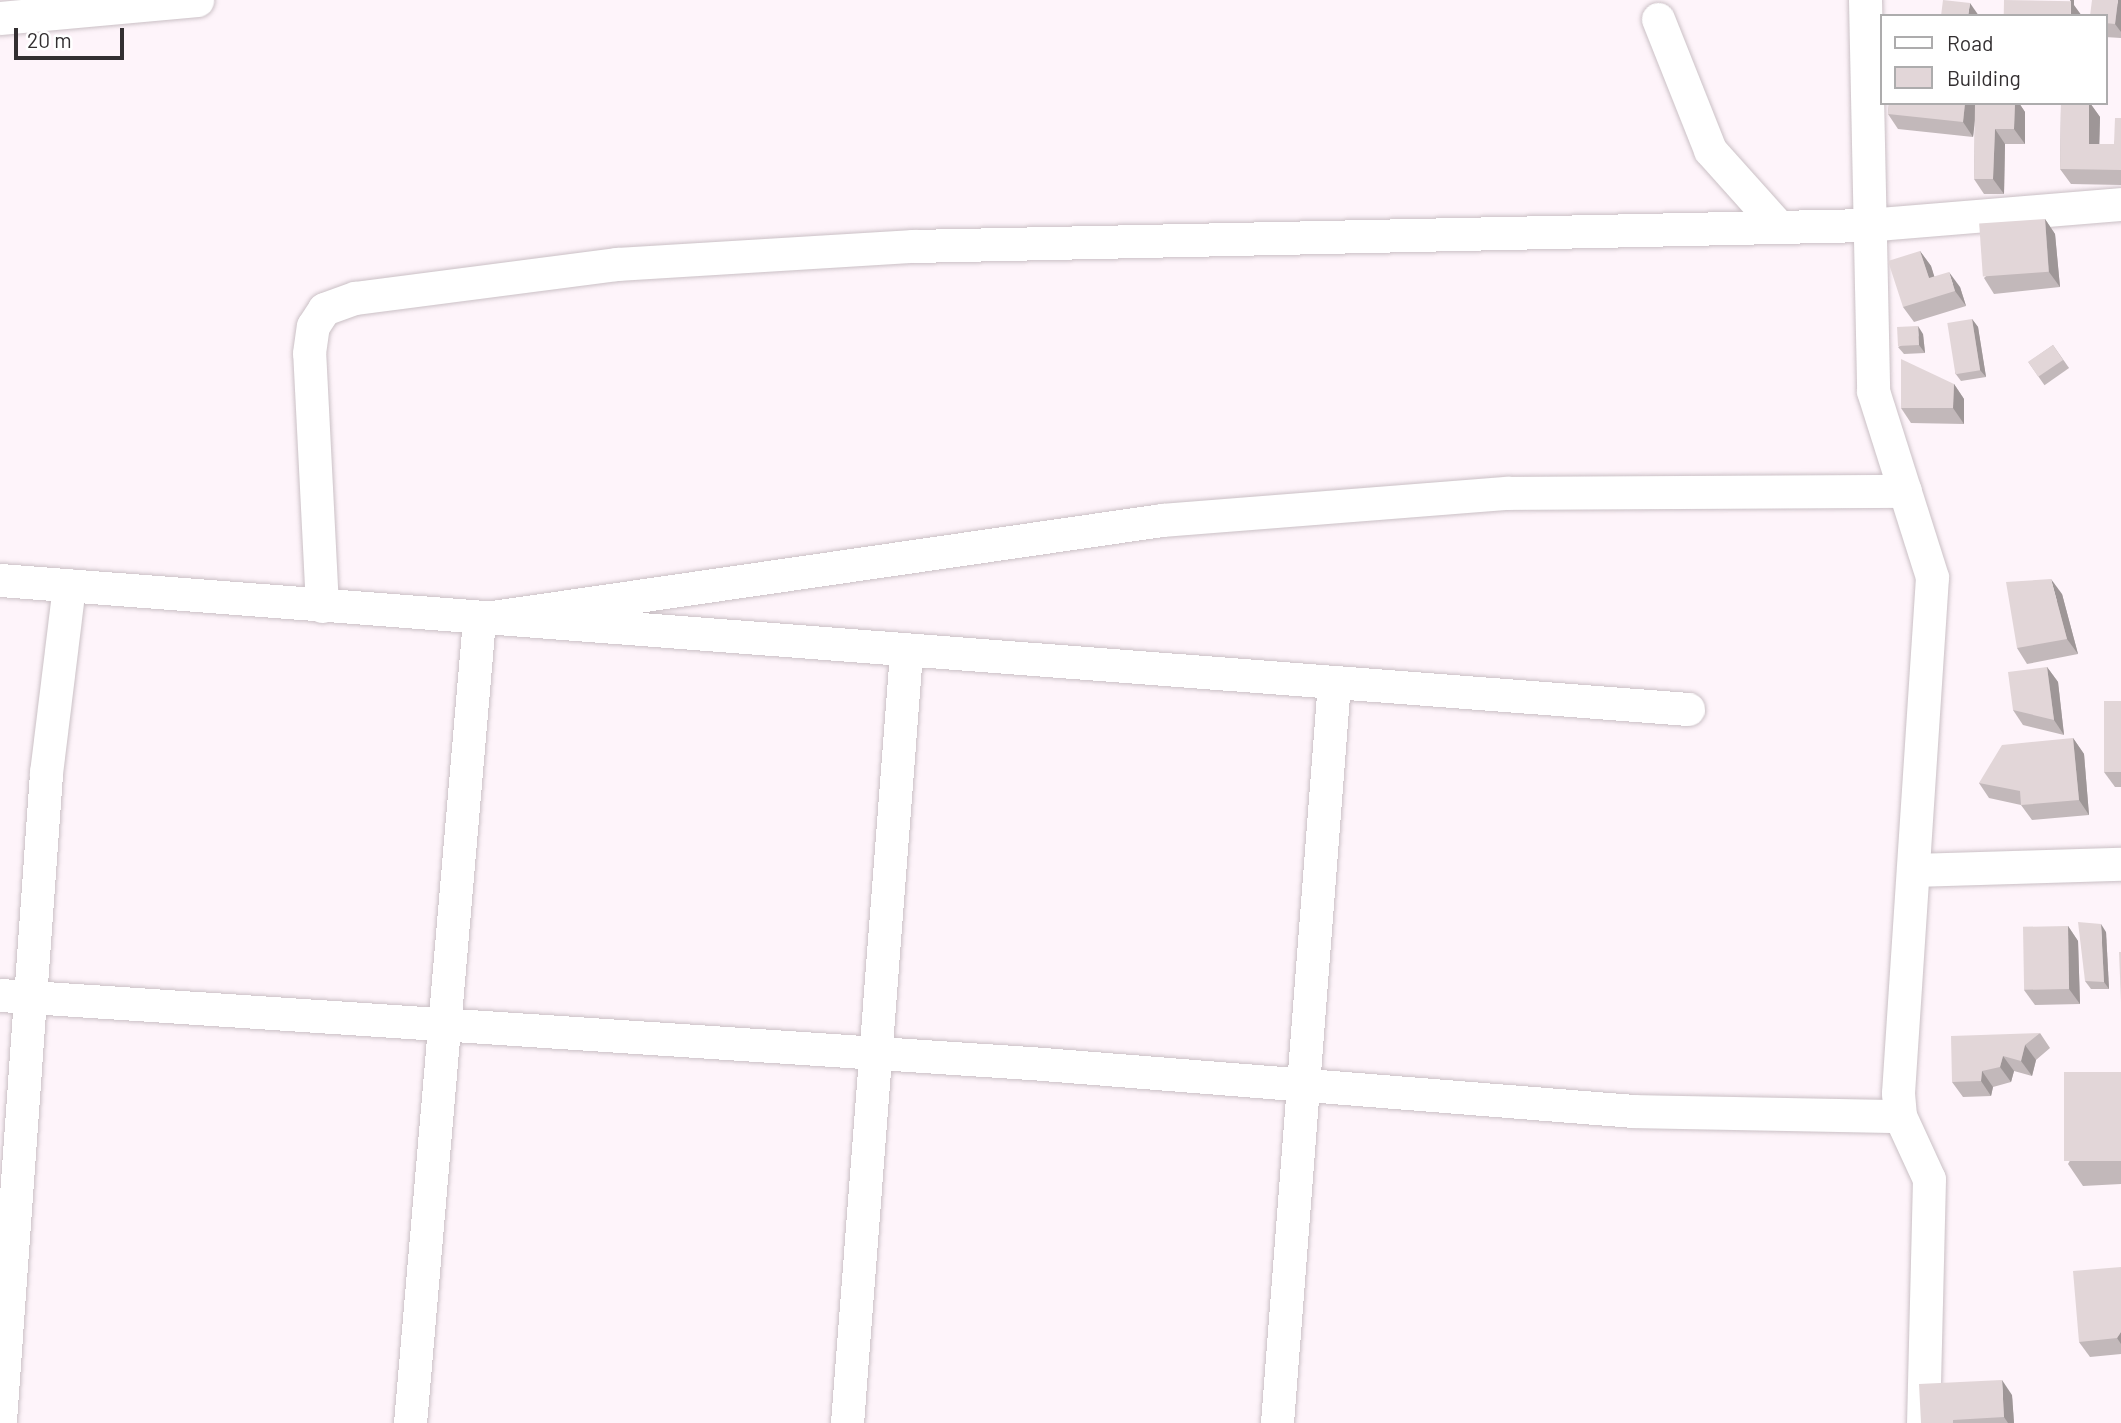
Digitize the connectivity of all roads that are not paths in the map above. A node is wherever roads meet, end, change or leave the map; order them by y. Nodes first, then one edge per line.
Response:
1 (197, 0) edge
2 (1865, 0) edge
3 (0, 18) edge
4 (1658, 19) dead end
5 (2121, 204) edge
6 (1866, 225) junction
7 (1778, 226) junction
8 (1905, 491) junction
9 (0, 580) edge
10 (69, 585) junction
11 (322, 606) junction
12 (479, 619) junction
13 (906, 652) junction
14 (1334, 682) junction
15 (1688, 709) dead end
16 (2121, 863) edge
17 (1913, 870) junction
18 (16, 997) edge
19 (445, 1024) junction
20 (872, 1055) junction
21 (1303, 1083) junction
22 (1900, 1116) junction
23 (0, 1420) edge
24 (410, 1423) edge
25 (846, 1423) edge
26 (1277, 1423) edge
27 (1923, 1423) edge

1 - 3 street
2 - 6 street
4 - 7 street
5 - 6 street
6 - 7 street
6 - 8 street
7 - 11 street
8 - 12 street
8 - 17 street
9 - 10 street
10 - 11 street
10 - 18 street
11 - 12 street
12 - 13 street
12 - 19 street
13 - 14 street
13 - 20 street
14 - 15 street
14 - 21 street
16 - 17 street
17 - 22 street
18 - 19 street
18 - 23 street
19 - 20 street
19 - 24 street
20 - 21 street
20 - 25 street
21 - 22 street
21 - 26 street
22 - 27 street

